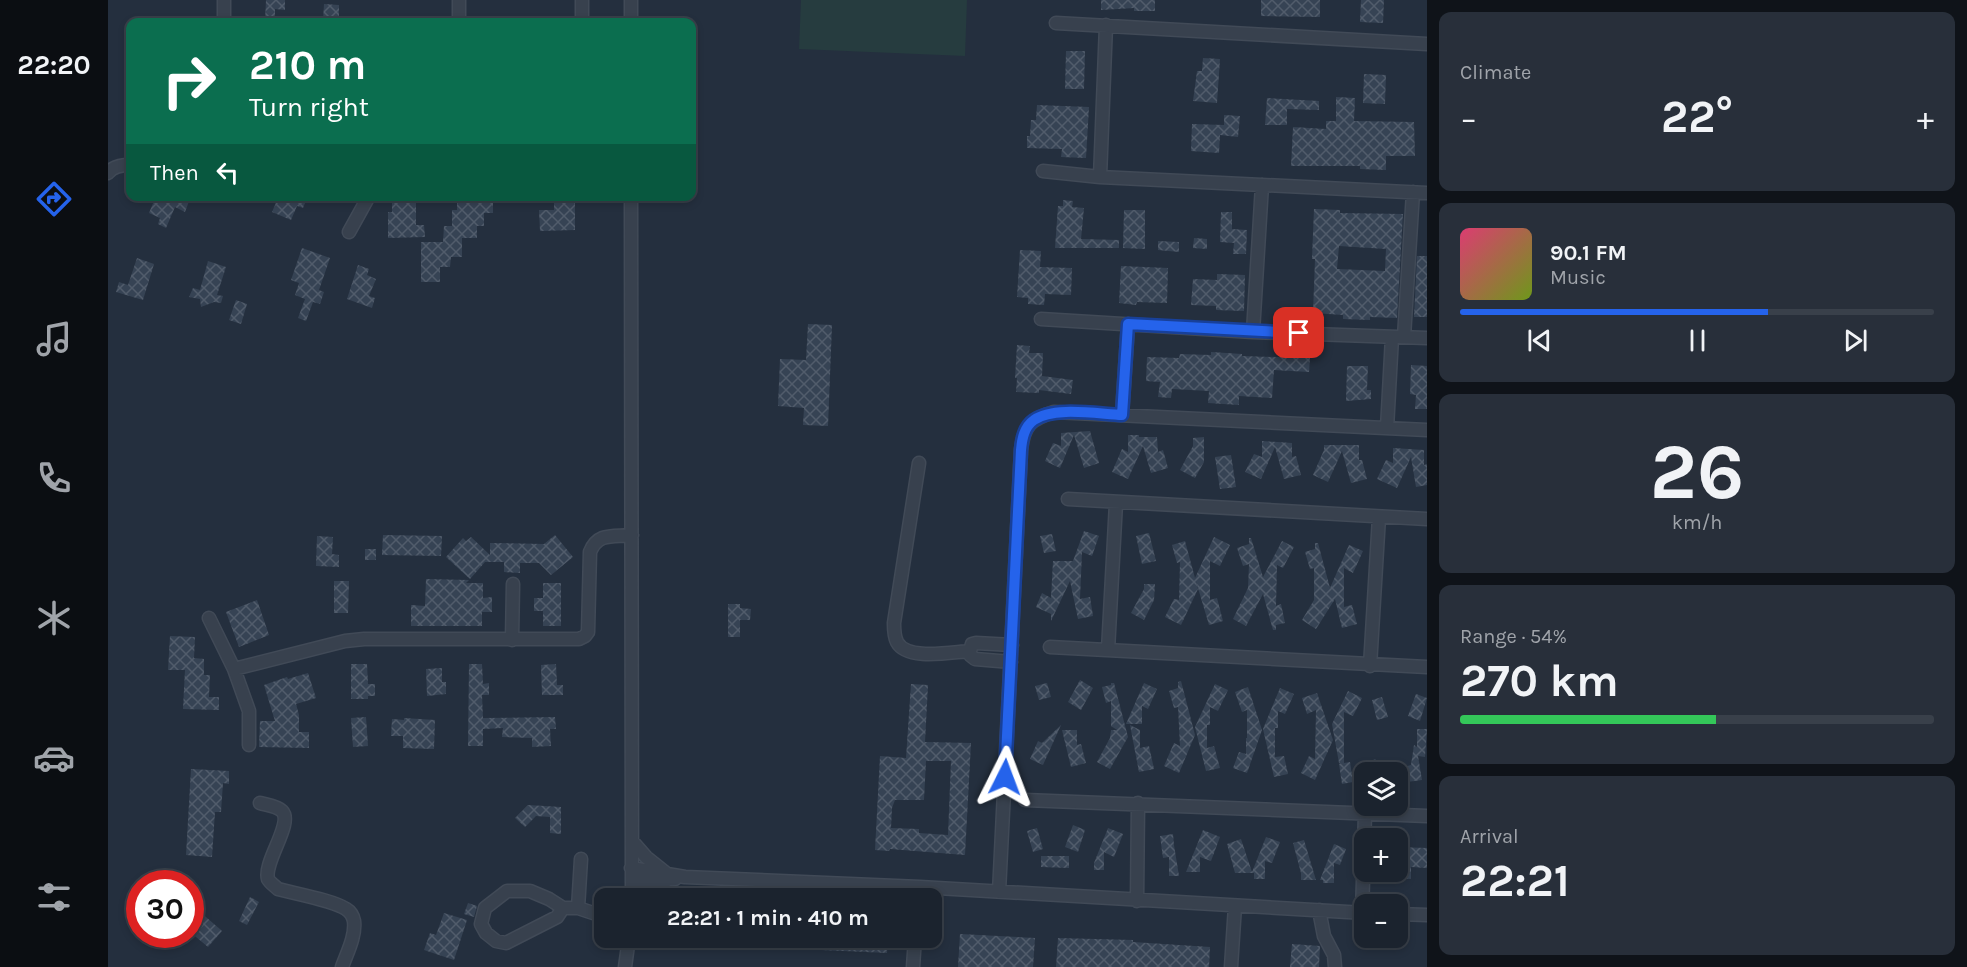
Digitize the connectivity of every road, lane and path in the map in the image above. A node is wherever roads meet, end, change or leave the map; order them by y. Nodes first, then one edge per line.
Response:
1 (224, 0) edge
2 (459, 0) edge
3 (582, 0) edge
4 (631, 0) edge
5 (224, 18) edge
6 (459, 18) edge
7 (582, 18) edge
8 (631, 18) edge
9 (1056, 23) dead end
10 (1106, 25) junction
11 (1427, 44) edge
12 (126, 165) edge
13 (1043, 171) dead end
14 (108, 173) edge
15 (1100, 177) junction
16 (1262, 185) junction
17 (1413, 192) junction
18 (1427, 192) edge
19 (366, 201) edge
20 (631, 201) edge
21 (349, 232) dead end
22 (1041, 319) dead end
23 (1128, 324) junction
24 (1253, 332) junction
25 (1398, 337) junction
26 (1427, 338) edge
27 (1122, 415) junction
28 (1387, 428) junction
29 (1427, 430) edge
30 (919, 463) dead end
31 (1068, 500) dead end
32 (1116, 502) junction
33 (1379, 517) junction
34 (1427, 519) edge
35 (632, 535) junction
36 (513, 584) dead end
37 (209, 618) dead end
38 (512, 640) junction
39 (1012, 645) junction
40 (1050, 647) dead end
41 (1108, 650) junction
42 (969, 651) junction
43 (1011, 662) junction
44 (1370, 666) junction
45 (1427, 668) edge
46 (234, 669) junction
47 (249, 745) dead end
48 (1025, 800) dead end
49 (260, 803) dead end
50 (1138, 803) junction
51 (1354, 813) edge
52 (1408, 815) edge
53 (1365, 816) edge
54 (1427, 816) edge
55 (632, 841) junction
56 (581, 859) dead end
57 (631, 868) junction
58 (668, 877) junction
59 (632, 882) junction
60 (632, 888) edge
61 (654, 888) edge
62 (846, 888) edge
63 (999, 892) junction
64 (942, 893) edge
65 (1364, 894) edge
66 (1137, 901) junction
67 (1235, 906) junction
68 (563, 908) junction
69 (578, 908) junction
70 (1319, 910) junction
71 (1354, 912) edge
72 (594, 913) edge
73 (1408, 914) edge
74 (1427, 915) edge
75 (628, 948) edge
76 (914, 948) edge
77 (342, 967) edge
78 (625, 967) edge
79 (913, 967) edge
80 (1231, 967) edge
81 (1335, 967) edge

1 - 5 street
2 - 6 street
3 - 7 street
4 - 8 street
9 - 10 street
10 - 11 street
10 - 15 street
12 - 14 street
13 - 15 street
15 - 16 street
16 - 17 street
16 - 24 street
17 - 18 street
17 - 25 street
19 - 21 street
20 - 35 street
22 - 23 street
23 - 24 street
23 - 27 street
24 - 25 street
25 - 26 street
25 - 28 street
27 - 28 street
27 - 39 street
28 - 29 street
30 - 42 street
31 - 32 street
32 - 33 street
32 - 41 street
33 - 34 street
33 - 44 street
35 - 38 street
35 - 55 street
36 - 38 street
37 - 46 street
38 - 46 street
39 - 42 street
39 - 43 street
40 - 41 street
41 - 44 street
42 - 43 street
43 - 63 street
44 - 45 street
46 - 47 street
48 - 50 street
49 - 77 street
50 - 51 street
50 - 66 street
52 - 54 street
53 - 65 street
55 - 57 street
55 - 58 street
56 - 69 street
57 - 58 street
57 - 59 street
58 - 59 street
58 - 61 street
58 - 62 street
59 - 60 street
63 - 64 street
63 - 66 street
66 - 67 street
67 - 70 street
67 - 80 street
68 - 68 street
68 - 69 street
69 - 72 street
70 - 71 street
70 - 81 street
73 - 74 street
75 - 78 street
76 - 79 street

